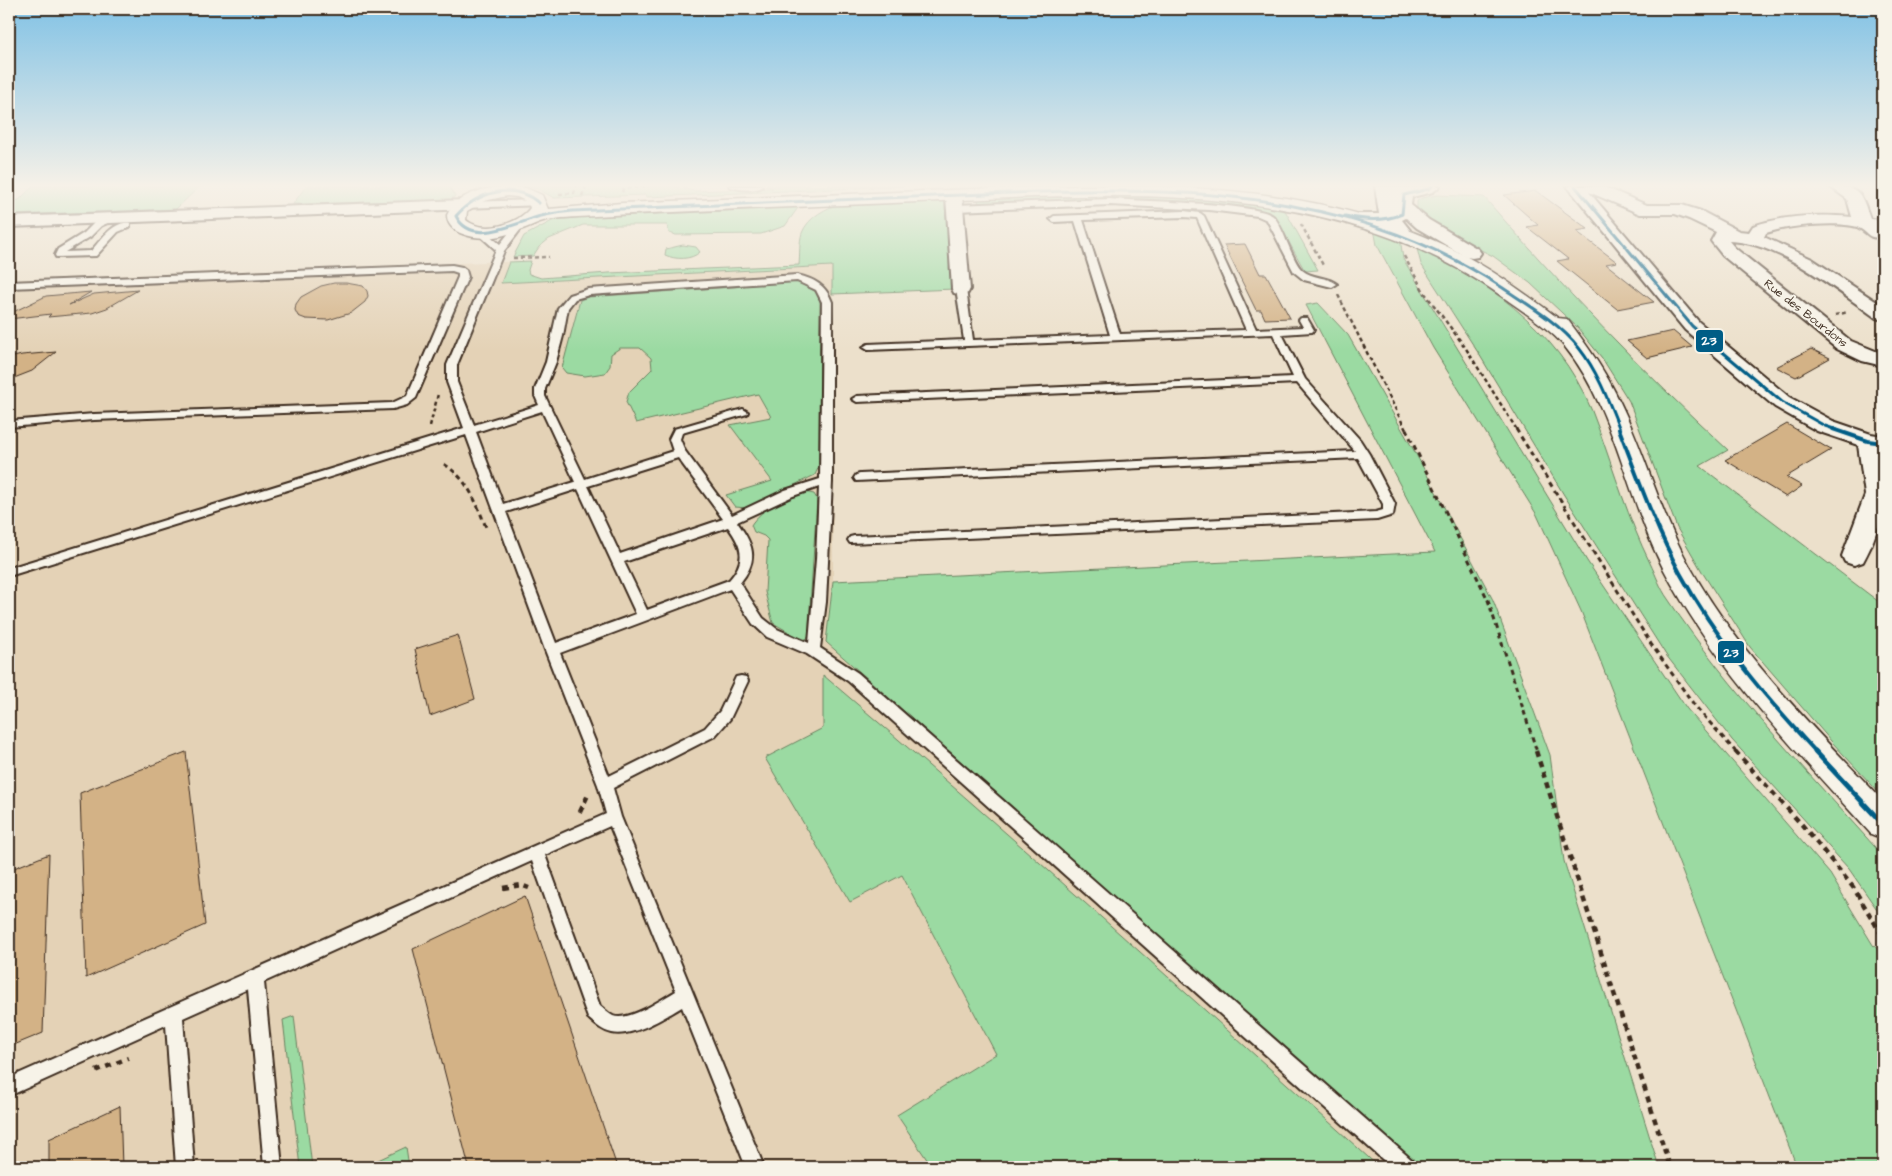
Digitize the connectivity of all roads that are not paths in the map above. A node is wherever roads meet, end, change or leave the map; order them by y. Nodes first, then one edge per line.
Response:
1 (78, 241) edge
2 (105, 241) edge
3 (492, 241) edge
4 (508, 241) edge
5 (957, 241) edge
6 (1085, 241) edge
7 (1211, 241) edge
8 (1282, 241) edge
9 (1421, 241) edge
10 (1446, 241) edge
11 (1621, 241) edge
12 (1720, 241) edge
13 (1762, 241) edge
14 (500, 250) junction
15 (1332, 284) road end
16 (9, 285) edge
17 (961, 289) joint
18 (1879, 311) edge
19 (1304, 320) dead end
20 (1276, 331) junction
21 (1252, 332) junction
22 (1116, 337) junction
23 (1571, 338) junction
24 (969, 343) junction
25 (868, 347) dead end
26 (1883, 360) edge
27 (1300, 380) junction
28 (858, 399) dead end
29 (545, 406) junction
30 (743, 412) dead end
31 (9, 424) edge
32 (470, 431) junction
33 (1875, 442) edge
34 (680, 453) junction
35 (1362, 454) junction
36 (860, 478) dead end
37 (826, 482) junction
38 (582, 484) junction
39 (499, 510) junction
40 (730, 521) junction
41 (854, 540) dead end
42 (1854, 556) dead end
43 (617, 560) junction
44 (9, 572) edge
45 (733, 583) junction
46 (643, 616) junction
47 (552, 650) junction
48 (812, 650) junction
49 (741, 681) dead end
50 (605, 784) junction
51 (614, 817) junction
52 (1883, 824) edge
53 (536, 852) junction
54 (255, 977) junction
55 (686, 995) junction
56 (174, 1013) junction
57 (9, 1087) edge
58 (185, 1167) edge
59 (273, 1167) edge
60 (755, 1167) edge
61 (1405, 1167) edge

1 - 2 lane
3 - 14 lane
4 - 14 lane
5 - 17 street
6 - 22 lane
7 - 21 lane
8 - 15 lane
9 - 23 main road
10 - 23 main road
11 - 33 street
12 - 26 street, Rue des Bourdons
13 - 18 street
14 - 32 lane
16 - 31 lane
17 - 24 lane
19 - 20 lane
20 - 21 lane
20 - 27 lane
21 - 22 lane
22 - 24 lane
23 - 52 main road
24 - 25 lane
27 - 28 lane
27 - 35 lane
29 - 32 lane
29 - 37 lane
29 - 38 lane
30 - 34 lane
32 - 39 lane
32 - 44 lane
33 - 42 street
34 - 38 lane
34 - 40 lane
35 - 36 lane
35 - 41 lane
37 - 40 lane
37 - 48 lane
38 - 39 lane
38 - 43 lane
39 - 47 lane
40 - 43 lane
40 - 45 lane
43 - 46 lane
45 - 46 lane
45 - 48 lane
46 - 47 lane
47 - 50 lane
48 - 61 lane
49 - 50 lane
50 - 51 lane
51 - 53 lane
51 - 55 lane
53 - 54 lane
53 - 55 lane
54 - 56 lane
54 - 59 lane
55 - 60 lane
56 - 57 lane
56 - 58 lane

